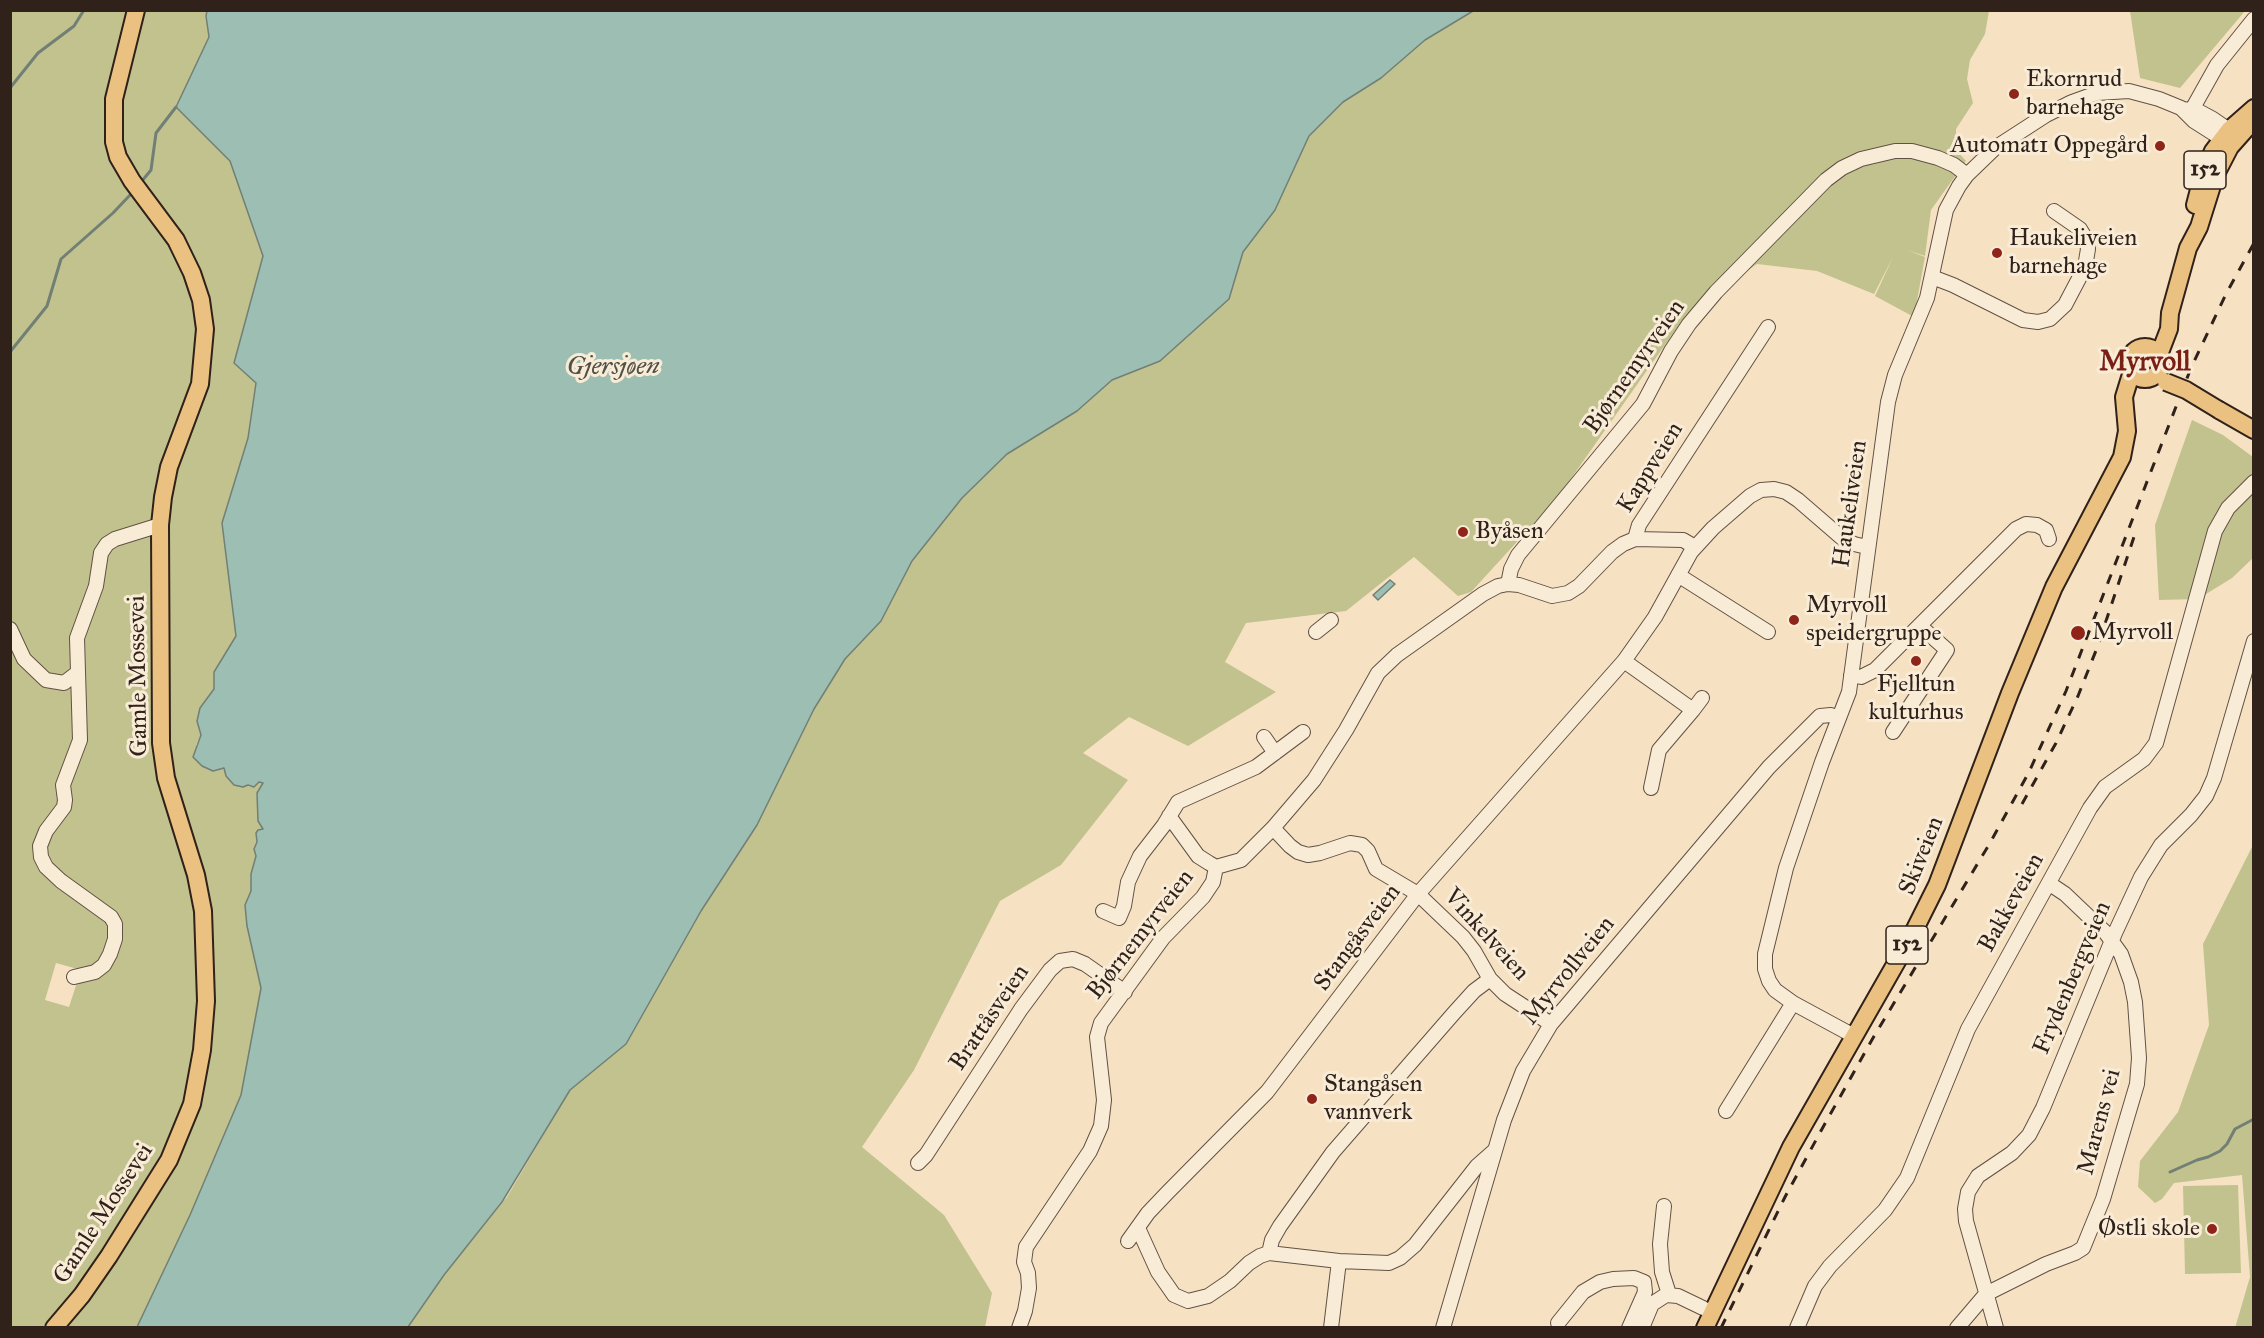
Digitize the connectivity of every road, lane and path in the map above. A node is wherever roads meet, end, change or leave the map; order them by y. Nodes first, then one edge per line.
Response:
1 (136, 10) edge
2 (2253, 19) edge
3 (2253, 108) edge
4 (2187, 111) junction
5 (2253, 120) edge
6 (2229, 136) junction
7 (1967, 175) junction
8 (2054, 211) dead end
9 (1932, 277) junction
10 (1768, 327) dead end
11 (2148, 365) junction
12 (2251, 431) edge
13 (2253, 482) edge
14 (2247, 494) edge
15 (160, 525) junction
16 (1635, 539) junction
17 (2049, 539) dead end
18 (1695, 547) junction
19 (1867, 547) junction
20 (1678, 575) junction
21 (1508, 584) junction
22 (1331, 620) dead end
23 (1920, 626) junction
24 (10, 630) edge
25 (1316, 632) dead end
26 (1768, 632) dead end
27 (2253, 641) edge
28 (1624, 661) junction
29 (76, 673) junction
30 (1851, 675) junction
31 (1702, 698) dead end
32 (1693, 710) junction
33 (1839, 718) junction
34 (1303, 732) dead end
35 (1893, 732) dead end
36 (1264, 738) dead end
37 (1275, 753) junction
38 (1651, 788) dead end
39 (1169, 816) junction
40 (1273, 828) junction
41 (1216, 867) junction
42 (2050, 884) junction
43 (1418, 894) junction
44 (1103, 911) dead end
45 (2112, 941) junction
46 (74, 977) dead end
47 (1490, 979) junction
48 (1125, 992) junction
49 (1794, 1003) junction
50 (1551, 1024) junction
51 (1854, 1036) junction
52 (1726, 1111) dead end
53 (1494, 1151) junction
54 (918, 1163) dead end
55 (1664, 1206) dead end
56 (1138, 1228) junction
57 (1128, 1241) dead end
58 (1269, 1253) junction
59 (1339, 1261) junction
60 (1669, 1294) junction
61 (1986, 1294) junction
62 (1703, 1308) dead end
63 (1558, 1323) dead end
64 (54, 1328) edge
65 (1018, 1328) edge
66 (1331, 1328) edge
67 (1443, 1328) edge
68 (1629, 1328) edge
69 (1642, 1328) edge
70 (1705, 1328) edge
71 (1797, 1328) edge
72 (1957, 1328) edge
73 (1996, 1328) edge

1 - 15 main road, Gamle Mossevei
2 - 4 street
3 - 6 main road, Skiveien / 152
4 - 6 street, Haukeliveien
4 - 7 street, Haukeliveien
5 - 6 main road, Skiveien / 152
6 - 11 main road, Skiveien / 152
7 - 9 street, Haukeliveien
7 - 21 street, Bjørnemyrveien
8 - 9 street
9 - 19 street, Haukeliveien
10 - 16 street, Kappveien
11 - 12 main road, bridge
11 - 51 main road, Skiveien / 152
13 - 14 street, Bakkeveien
14 - 42 street, Bakkeveien
15 - 29 street
15 - 64 main road, Gamle Mossevei
16 - 18 street
16 - 21 street, Kappveien
17 - 23 street
18 - 19 street, Stangåsveien
18 - 20 street, Stangåsveien
19 - 30 street, Haukeliveien
20 - 26 street
20 - 28 street, Stangåsveien
21 - 40 street, Bjørnemyrveien
22 - 25 street
23 - 30 street
23 - 35 street
24 - 29 street
27 - 45 street, Frydenbergveien
28 - 32 street
28 - 43 street, Stangåsveien
29 - 46 street
30 - 33 street, Haukeliveien
31 - 32 street
32 - 38 street
33 - 49 street, Haukeliveien
33 - 50 street, Myrvollveien
34 - 37 street, Bjørnemyrveien
36 - 37 street
37 - 39 street, Bjørnemyrveien
39 - 41 street, Bjørnemyrveien
39 - 44 street, Bjørnemyrveien
40 - 41 street, Bjørnemyrveien
40 - 43 street, Vinkelveien
41 - 48 street, Bjørnemyrveien
42 - 45 street, Marens vei
42 - 71 street, Bakkeveien
43 - 47 street, Vinkelveien
43 - 56 street, Stangåsveien
45 - 61 street, Frydenbergveien
45 - 61 street, Marens vei
47 - 50 street, Vinkelveien
47 - 58 street
48 - 54 street, Brattåsveien
48 - 65 street, Bjørnemyrveien
49 - 51 street, Haukeliveien
49 - 52 street
50 - 53 street, Myrvollveien
51 - 70 main road, Skiveien / 152
53 - 59 street
53 - 67 street, Myrvollveien
55 - 60 street
56 - 57 street, Stangåsveien
56 - 58 street
58 - 59 street
59 - 66 street
60 - 62 street
60 - 69 street
61 - 72 street, Marens vei
61 - 73 street, Frydenbergveien
63 - 68 street

